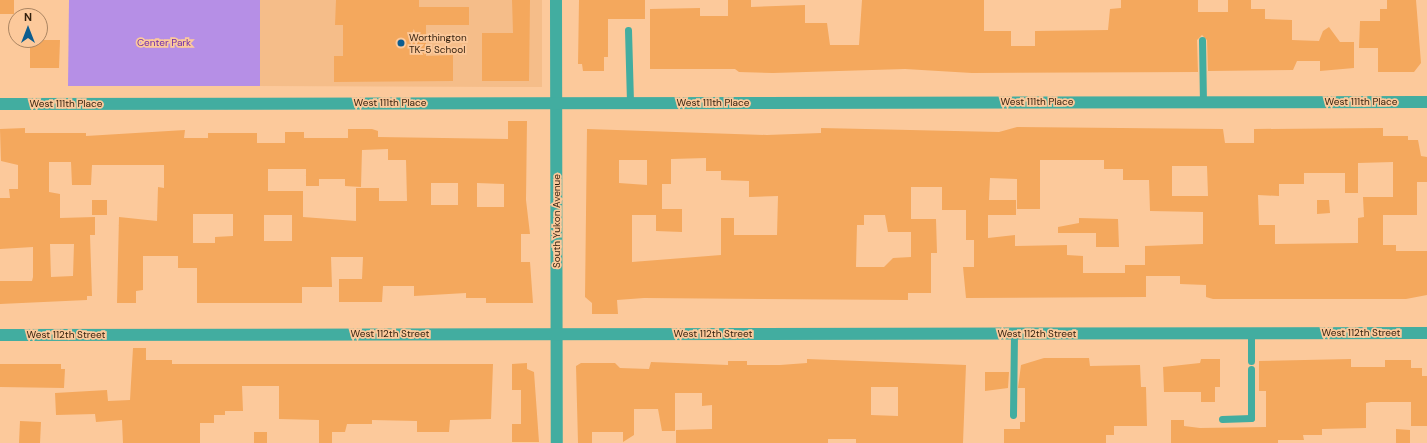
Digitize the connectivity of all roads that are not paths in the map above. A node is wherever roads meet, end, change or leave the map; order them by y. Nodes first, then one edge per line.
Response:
1 (556, 0) edge
2 (628, 30) dead end
3 (1202, 40) dead end
4 (1203, 102) junction
5 (1427, 102) edge
6 (557, 103) junction
7 (630, 103) junction
8 (0, 104) edge
9 (1251, 333) junction
10 (1427, 333) edge
11 (558, 334) junction
12 (1014, 334) junction
13 (0, 335) edge
14 (1251, 361) dead end
15 (1252, 369) dead end
16 (1013, 415) dead end
17 (1222, 418) dead end
18 (557, 443) edge

1 - 6 street, South Yukon Avenue
2 - 7 lane
3 - 4 lane
4 - 5 street, West 111th Place
4 - 7 street, West 111th Place
6 - 7 street, West 111th Place
6 - 8 street, West 111th Place
6 - 11 street, South Yukon Avenue
9 - 10 street, West 112th Street
9 - 12 street, West 112th Street
9 - 14 lane
11 - 12 street, West 112th Street
11 - 13 street, West 112th Street
11 - 18 street, South Yukon Avenue
12 - 16 lane
15 - 17 lane

